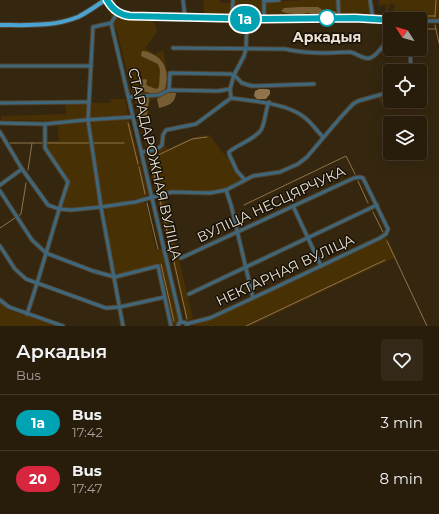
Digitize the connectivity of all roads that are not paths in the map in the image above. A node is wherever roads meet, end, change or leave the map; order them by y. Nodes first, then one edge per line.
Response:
1 (106, 0) edge
2 (183, 0) edge
3 (234, 0) edge
4 (264, 0) edge
5 (279, 0) edge
6 (338, 0) edge
7 (370, 0) edge
8 (118, 12) junction
9 (185, 17) junction
10 (232, 18) junction
11 (339, 18) junction
12 (247, 19) junction
13 (264, 19) junction
14 (372, 19) junction
15 (383, 20) edge
16 (427, 21) edge
17 (439, 21) edge
18 (111, 23) junction
19 (0, 25) edge
20 (383, 46) edge
21 (173, 48) dead end
22 (246, 49) junction
23 (0, 66) edge
24 (91, 66) junction
25 (234, 75) junction
26 (314, 84) dead end
27 (169, 90) junction
28 (230, 90) junction
29 (383, 94) edge
30 (128, 97) junction
31 (231, 98) junction
32 (89, 102) junction
33 (269, 102) junction
34 (0, 103) edge
35 (133, 117) junction
36 (88, 120) junction
37 (0, 123) edge
38 (45, 124) junction
39 (0, 132) edge
40 (323, 137) junction
41 (142, 152) junction
42 (22, 170) junction
43 (245, 180) junction
44 (0, 185) edge
45 (226, 190) junction
46 (0, 191) edge
47 (152, 198) junction
48 (377, 205) junction
49 (293, 206) junction
50 (101, 207) junction
51 (59, 209) junction
52 (388, 229) joint
53 (236, 232) junction
54 (308, 238) junction
55 (0, 246) edge
56 (46, 253) junction
57 (181, 258) dead end
58 (321, 266) junction
59 (246, 267) junction
60 (115, 277) junction
61 (37, 284) junction
62 (189, 294) dead end
63 (165, 297) junction
64 (253, 298) junction
65 (0, 300) edge
66 (120, 307) junction
67 (27, 314) junction
68 (181, 322) junction
69 (187, 325) edge
70 (63, 326) edge
71 (123, 326) edge
72 (171, 326) edge
73 (178, 326) edge

1 - 8 street
1 - 19 main road
2 - 9 street
3 - 10 street
4 - 5 street
4 - 13 street
6 - 11 street
7 - 14 street
8 - 9 street
8 - 18 street
9 - 10 street
10 - 12 street
11 - 13 street
11 - 14 street
12 - 13 street
12 - 22 street
14 - 15 street
16 - 17 street
18 - 24 street
18 - 30 street, СТАРАДАРОЖНАЯ ВУЛІЦА
20 - 22 street
21 - 22 street
22 - 25 street
23 - 24 street
24 - 32 street
25 - 26 street
25 - 27 street
25 - 28 street
27 - 28 street
27 - 30 street
28 - 31 street
29 - 40 street
30 - 35 street, СТАРАДАРОЖНАЯ ВУЛІЦА
31 - 33 street
31 - 41 street
32 - 34 street
32 - 36 street
33 - 40 street
33 - 43 street
35 - 36 street
35 - 41 street, СТАРАДАРОЖНАЯ ВУЛІЦА
36 - 38 street
36 - 50 street
37 - 38 street
38 - 51 street
39 - 42 street
40 - 43 street
41 - 47 street, СТАРАДАРОЖНАЯ ВУЛІЦА
42 - 44 street
42 - 51 street
43 - 45 street
45 - 47 street
45 - 53 street
46 - 56 street
47 - 50 street
47 - 68 street, СТАРАДАРОЖНАЯ ВУЛІЦА
48 - 49 street, ВУЛІЦА НЕСЦЯРЧУКА
48 - 52 street, ВУЛІЦА НЕСЦЯРЧУКА
48 - 54 street
49 - 53 street, ВУЛІЦА НЕСЦЯРЧУКА
49 - 54 street
50 - 51 street
50 - 60 street
51 - 56 street
52 - 58 street, НЕКТАРНАЯ ВУЛІЦА
53 - 57 street, ВУЛІЦА НЕСЦЯРЧУКА
53 - 59 street
54 - 58 street
54 - 59 street
55 - 61 street
56 - 60 street
56 - 61 street
58 - 64 street, НЕКТАРНАЯ ВУЛІЦА
59 - 62 street
59 - 64 street
60 - 63 street, СТАРАДАРОЖНАЯ ВУЛІЦА
60 - 66 street
61 - 66 street
61 - 67 street
63 - 66 street
63 - 72 street, СТАРАДАРОЖНАЯ ВУЛІЦА
64 - 69 street, НЕКТАРНАЯ ВУЛІЦА
65 - 67 street
66 - 71 street
67 - 70 street
68 - 69 street
68 - 73 street

